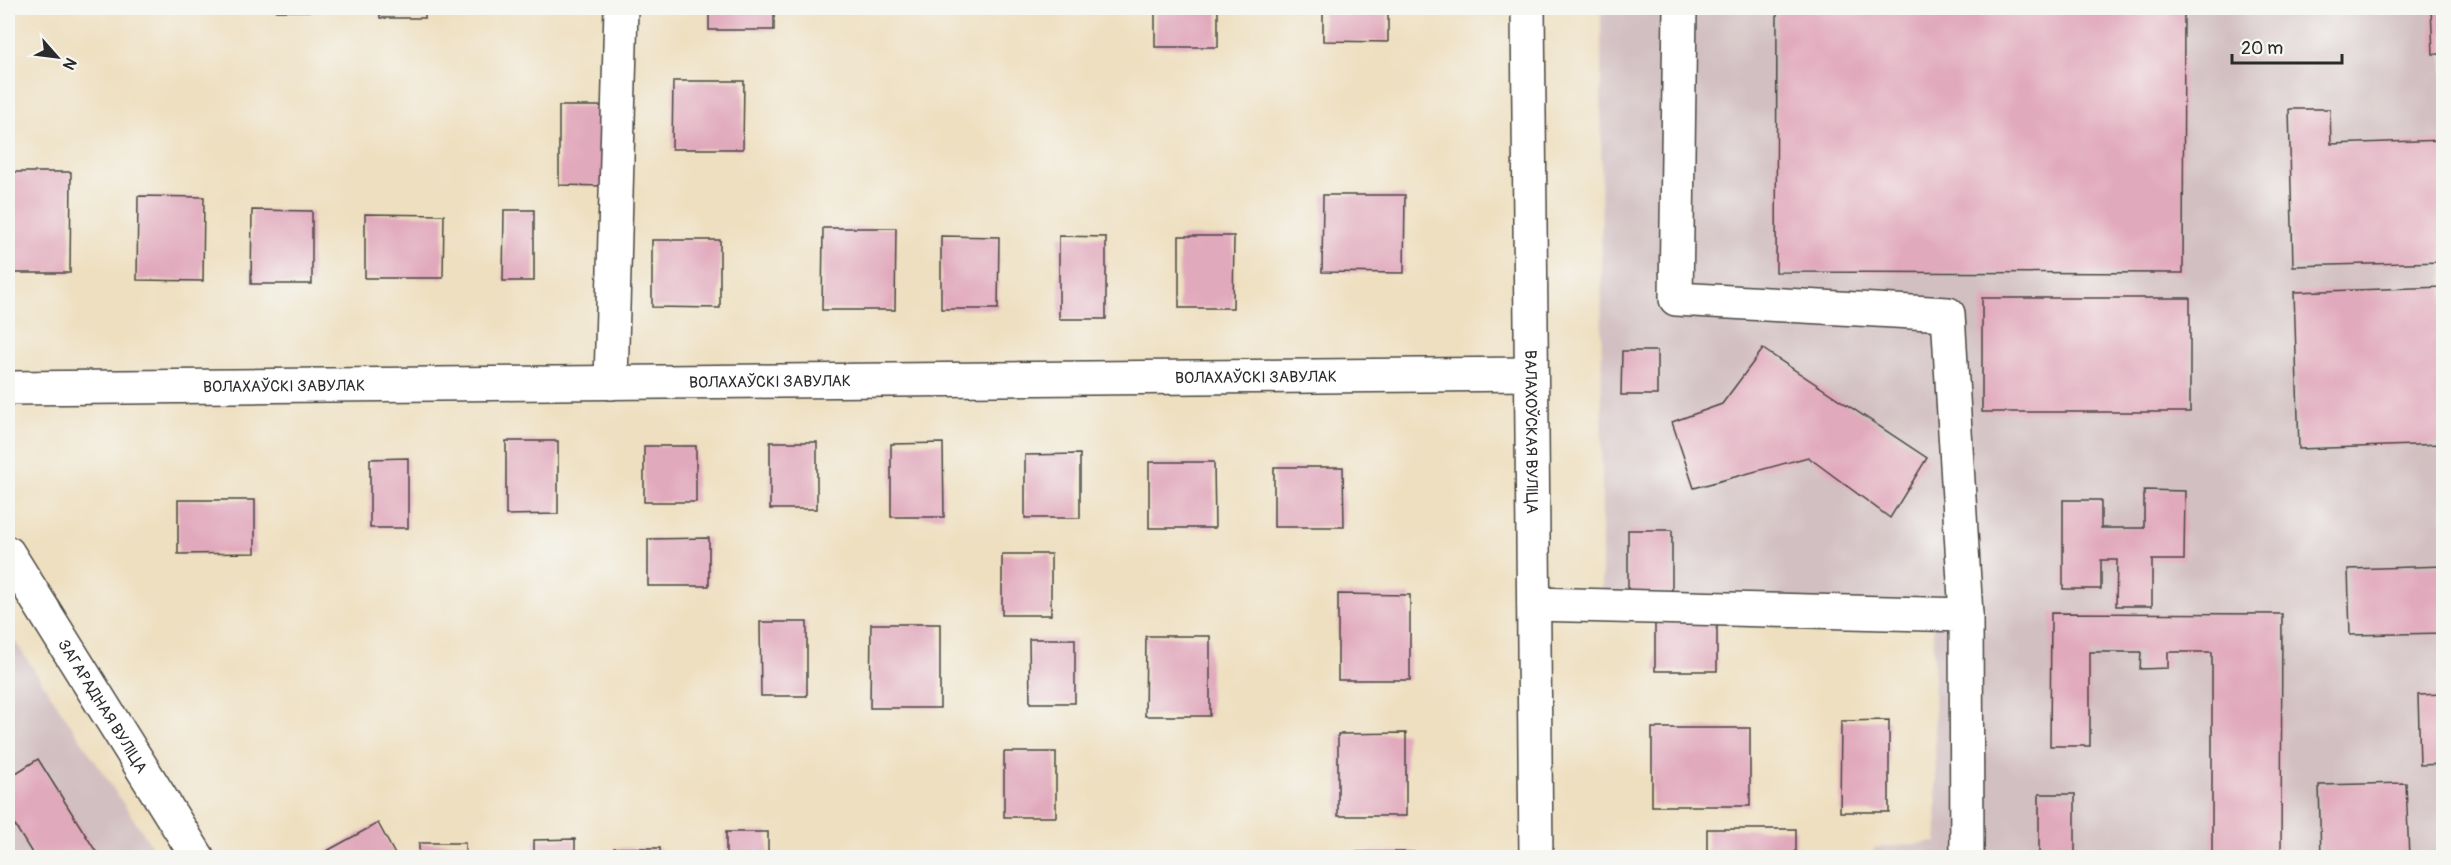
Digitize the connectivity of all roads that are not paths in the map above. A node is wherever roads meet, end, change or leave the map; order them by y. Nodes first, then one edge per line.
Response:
1 (621, 8) edge
2 (1528, 8) edge
3 (1680, 8) edge
4 (1531, 374) junction
5 (611, 383) junction
6 (8, 388) edge
7 (8, 553) edge
8 (1534, 604) junction
9 (1966, 615) junction
10 (198, 858) edge
11 (1536, 858) edge
12 (1967, 858) edge

1 - 5 street
2 - 4 street, ВАЛАХОЎСКАЯ ВУЛІЦА
3 - 9 street
4 - 5 street, ВОЛАХАЎСКІ ЗАВУЛАК
4 - 8 street, ВАЛАХОЎСКАЯ ВУЛІЦА
5 - 6 street, ВОЛАХАЎСКІ ЗАВУЛАК
7 - 10 street, ЗАГАРАДНАЯ ВУЛІЦА
8 - 9 street
8 - 11 street, ВАЛАХОЎСКАЯ ВУЛІЦА
9 - 12 street

